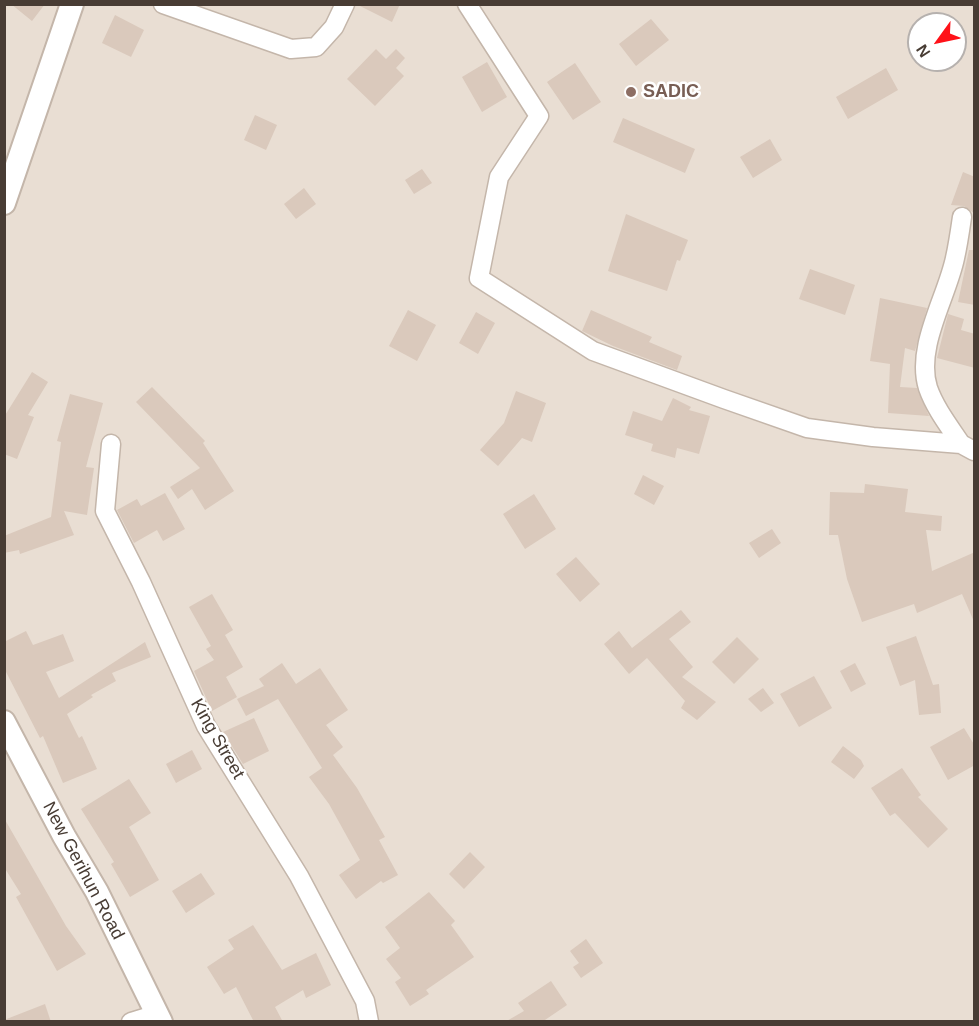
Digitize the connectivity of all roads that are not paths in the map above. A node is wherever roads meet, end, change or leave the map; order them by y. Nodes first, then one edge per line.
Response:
1 (72, 4) edge
2 (164, 4) edge
3 (345, 4) edge
4 (467, 4) edge
5 (4, 203) edge
6 (962, 217) dead end
7 (111, 444) dead end
8 (968, 447) edge
9 (4, 722) edge
10 (159, 1018) edge
11 (131, 1022) edge
12 (369, 1022) edge

1 - 5 street
2 - 3 street
4 - 8 street
6 - 8 street
7 - 12 street, King Street
9 - 10 street, New Gerihun Road
10 - 11 street

